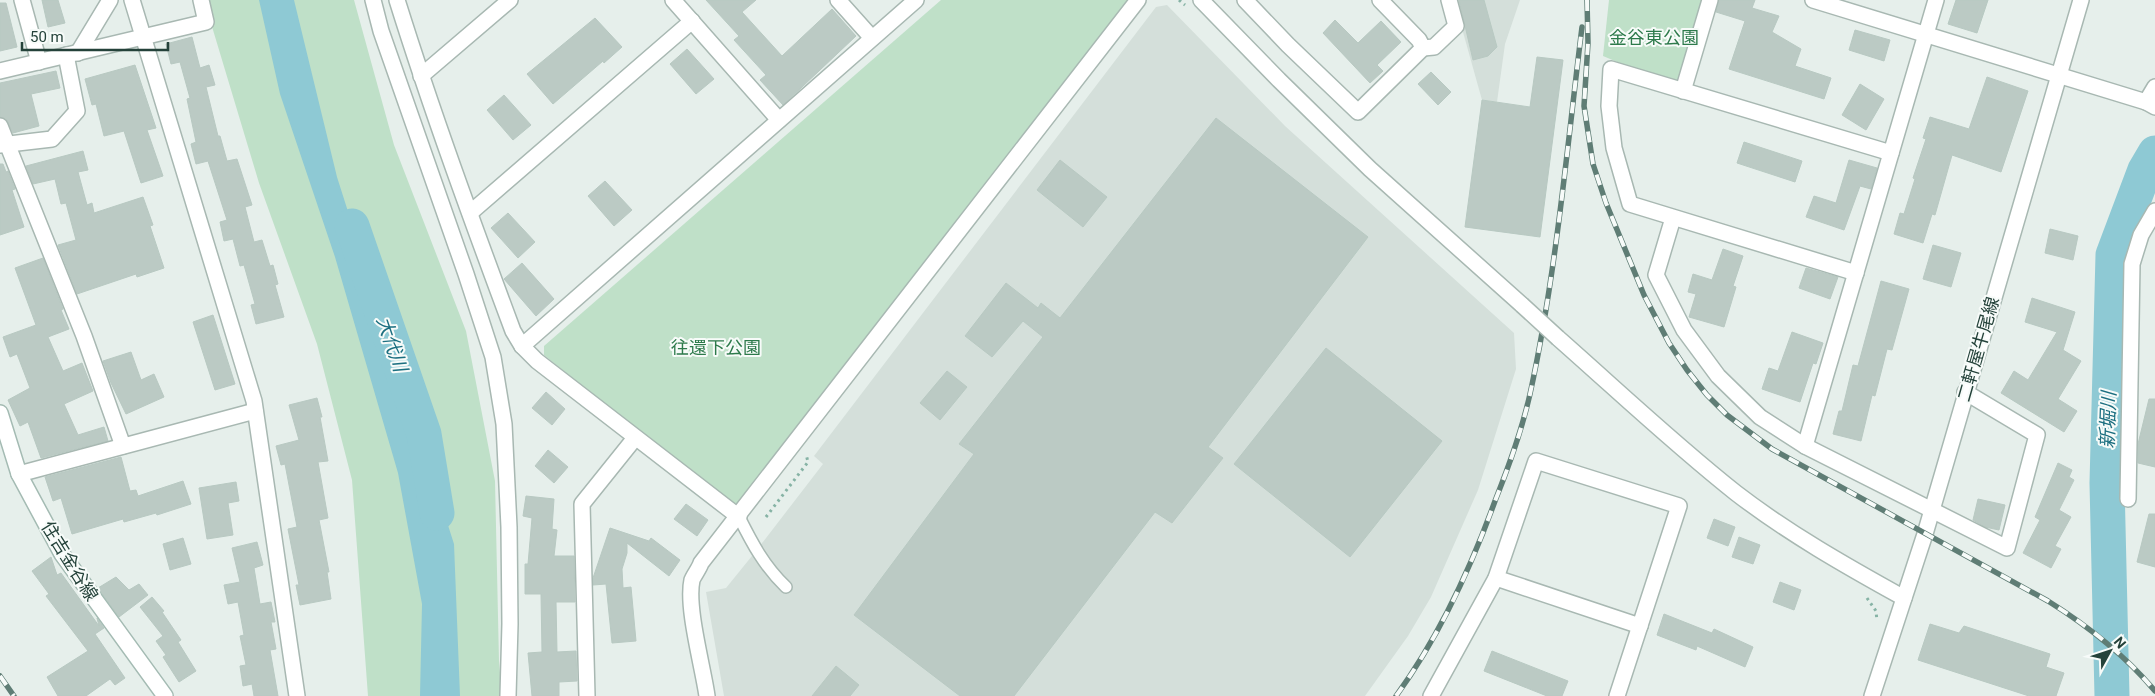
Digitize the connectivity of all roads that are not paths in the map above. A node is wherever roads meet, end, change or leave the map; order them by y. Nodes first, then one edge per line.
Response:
1 (22, 0) edge
2 (110, 0) edge
3 (132, 0) edge
4 (201, 0) edge
5 (373, 0) edge
6 (397, 0) edge
7 (510, 0) edge
8 (673, 0) edge
9 (838, 0) edge
10 (916, 0) edge
11 (1138, 0) edge
12 (1202, 0) edge
13 (1245, 0) edge
14 (1380, 0) edge
15 (1449, 0) edge
16 (1710, 0) edge
17 (1813, 0) edge
18 (1936, 0) edge
19 (2081, 0) edge
20 (692, 21) junction
21 (1926, 34) junction
22 (144, 37) junction
23 (872, 38) junction
24 (1423, 48) junction
25 (72, 54) junction
26 (39, 62) junction
27 (0, 71) edge
28 (421, 76) junction
29 (2058, 76) junction
30 (2155, 87) edge
31 (1683, 91) junction
32 (2151, 104) edge
33 (779, 120) junction
34 (0, 126) edge
35 (3, 145) edge
36 (1891, 153) junction
37 (2155, 211) edge
38 (470, 214) junction
39 (1673, 218) junction
40 (1856, 273) junction
41 (522, 346) junction
42 (1965, 392) junction
43 (255, 411) junction
44 (0, 413) edge
45 (635, 438) junction
46 (123, 446) junction
47 (1805, 446) junction
48 (19, 474) junction
49 (2128, 499) dead end
50 (1931, 511) junction
51 (739, 517) junction
52 (1496, 578) junction
53 (786, 587) dead end
54 (1904, 598) junction
55 (1640, 626) junction
56 (1435, 695) edge
57 (165, 696) edge
58 (297, 696) edge
59 (508, 696) edge
60 (586, 696) edge
61 (707, 696) edge
62 (1618, 696) edge
63 (1872, 696) edge

1 - 26 street
2 - 25 street
3 - 22 street
4 - 22 street
5 - 59 street
6 - 28 street
7 - 28 street
8 - 20 street
9 - 23 street
10 - 23 street
11 - 51 street
12 - 54 street, bridge
13 - 24 street
14 - 24 street
15 - 24 street
16 - 31 street
17 - 21 street
18 - 21 street
19 - 29 street, 二軒屋牛尾線
20 - 33 street
20 - 38 street
21 - 29 street
21 - 36 street
22 - 25 street
22 - 43 street
23 - 33 street
25 - 26 street
25 - 35 street
26 - 27 street
28 - 38 street
29 - 32 street
29 - 42 street, 二軒屋牛尾線
30 - 32 street
31 - 36 street
31 - 39 street
33 - 41 street
34 - 35 street
35 - 46 street
36 - 40 street
37 - 49 street
38 - 41 street
39 - 40 street
39 - 47 street
40 - 47 street
41 - 45 street
42 - 50 street, 二軒屋牛尾線
42 - 50 street
43 - 46 street
43 - 58 street
44 - 48 street, 住吉金谷線
45 - 51 street
45 - 60 street
46 - 48 street
47 - 50 street
48 - 57 street, 住吉金谷線
50 - 54 street, 二軒屋牛尾線
51 - 53 lane
51 - 61 street
52 - 55 street
52 - 55 street
52 - 56 street
54 - 63 street, 二軒屋牛尾線
55 - 62 street

